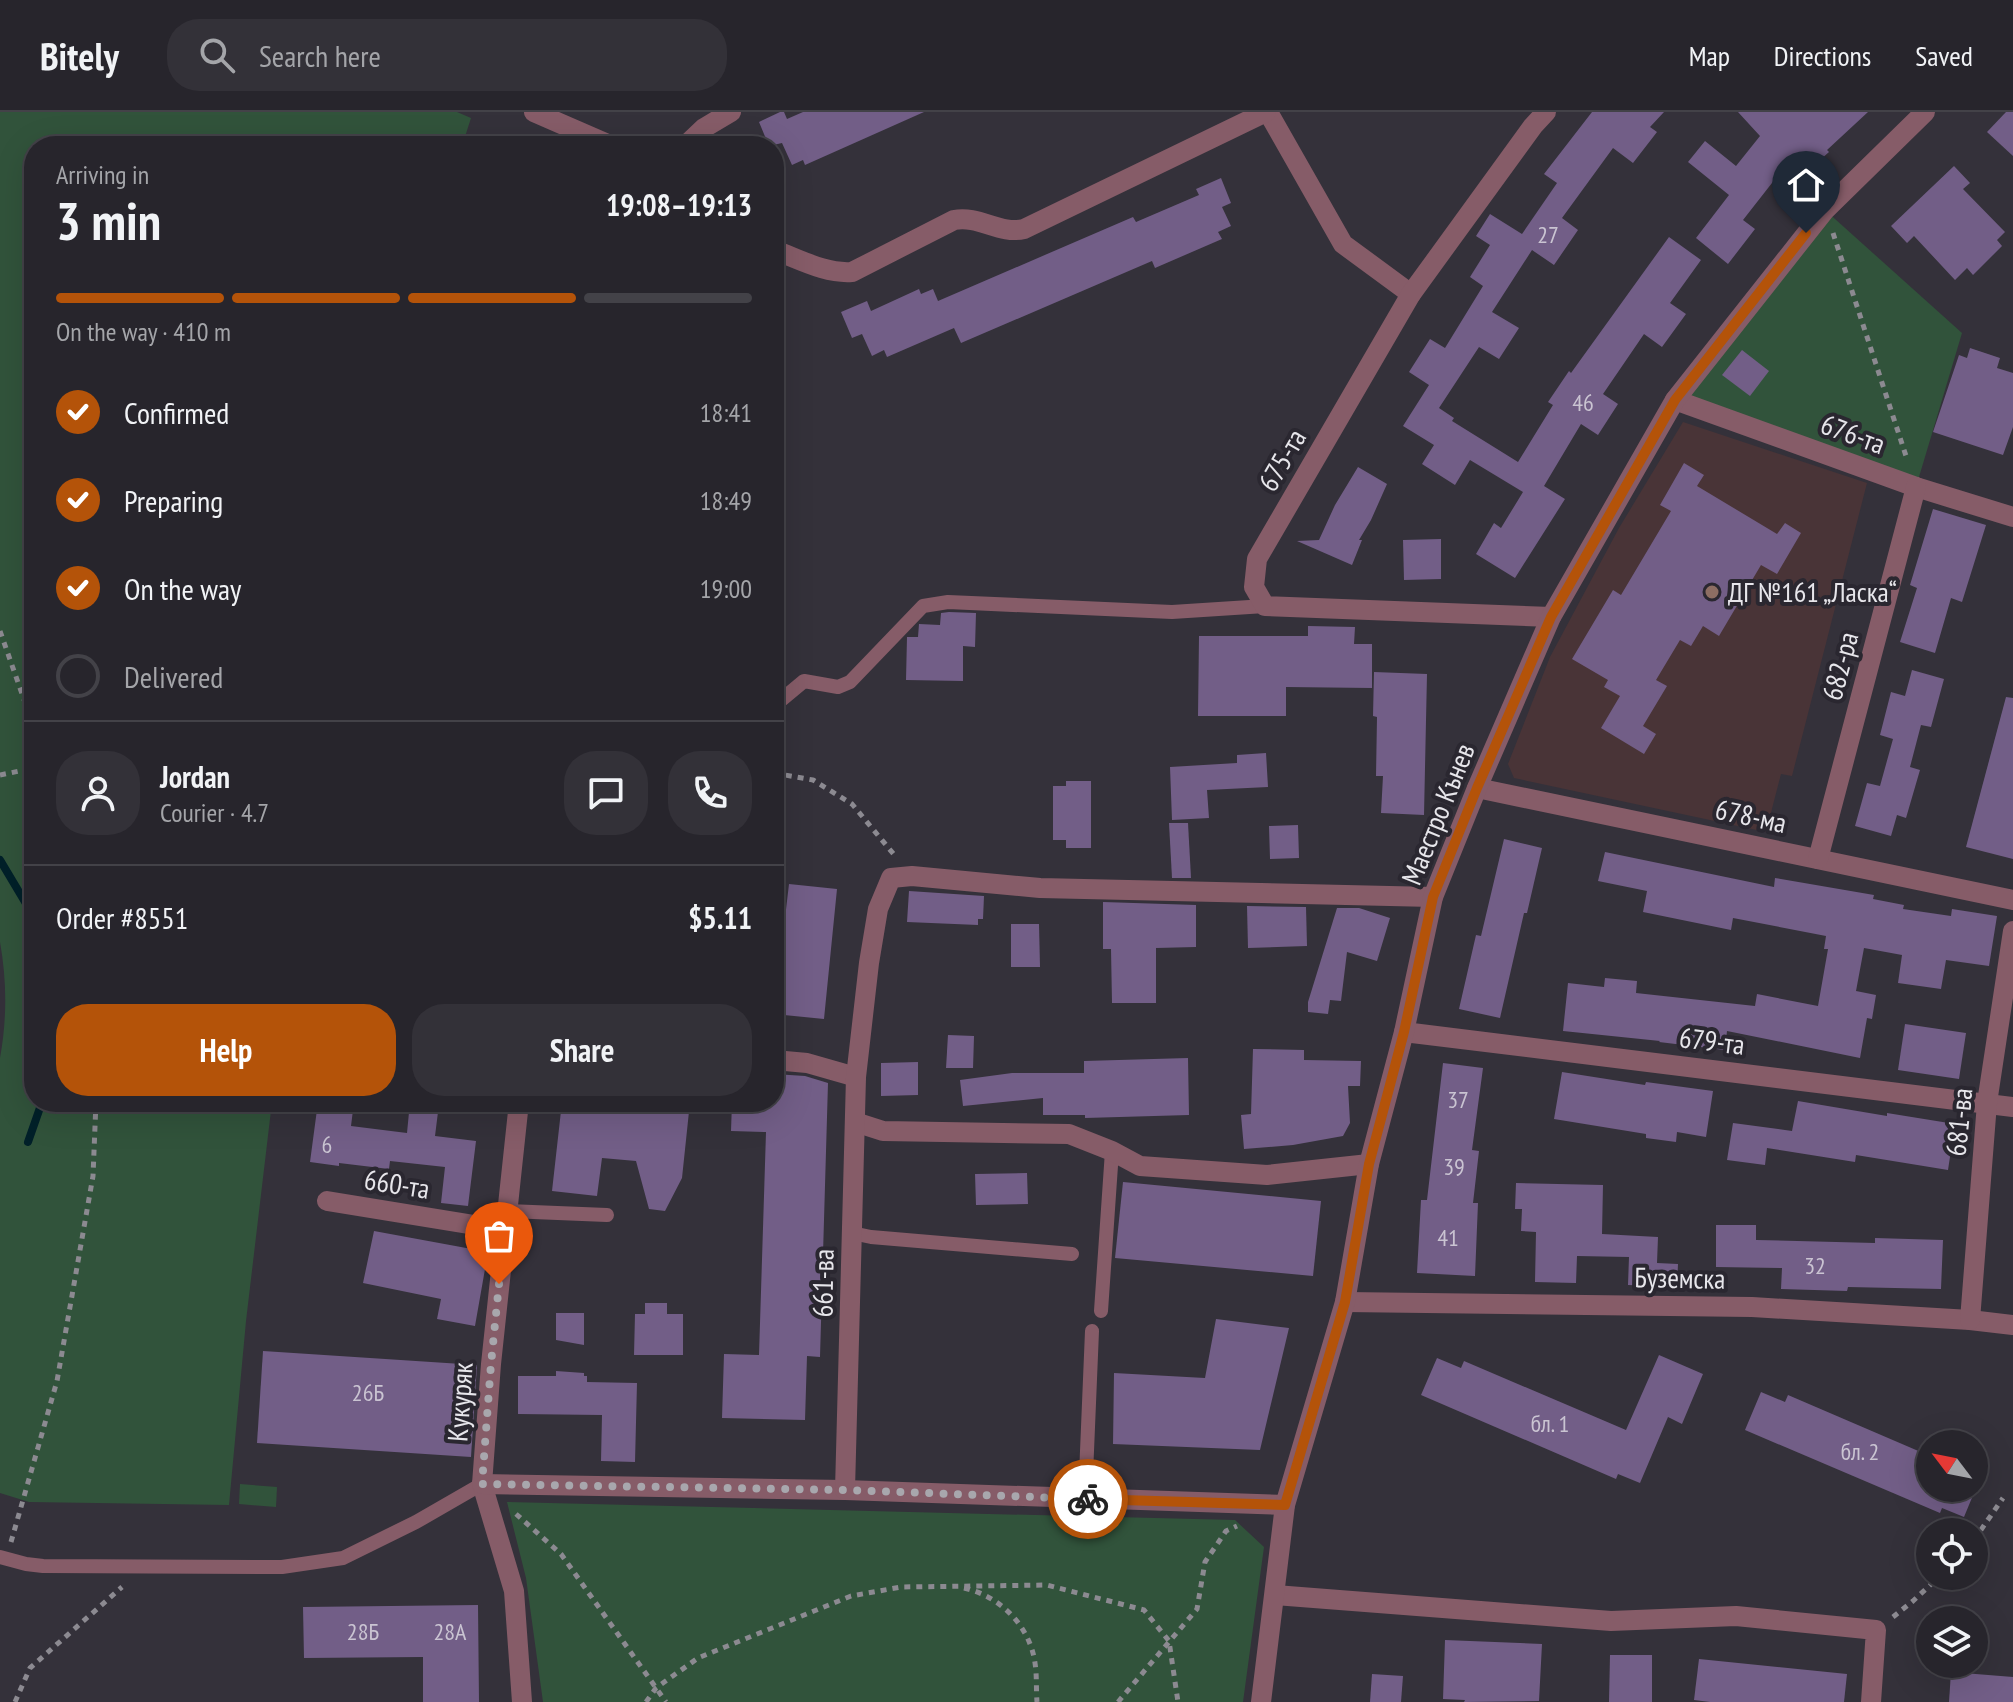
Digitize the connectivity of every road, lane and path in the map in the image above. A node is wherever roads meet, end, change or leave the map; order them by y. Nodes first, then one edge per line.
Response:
1 (534, 112) edge
2 (731, 112) edge
3 (1267, 112) edge
4 (1546, 112) edge
5 (1925, 112) edge
6 (558, 117) edge
7 (593, 136) edge
8 (696, 136) edge
9 (1825, 210) junction
10 (784, 254) edge
11 (1411, 294) junction
12 (1675, 400) junction
13 (1916, 487) junction
14 (2013, 517) edge
15 (1265, 606) junction
16 (1551, 617) junction
17 (0, 631) edge
18 (784, 698) edge
19 (24, 699) edge
20 (24, 770) edge
21 (1, 775) edge
22 (784, 775) edge
23 (1477, 788) junction
24 (1818, 859) junction
25 (912, 876) junction
26 (1433, 897) junction
27 (2013, 900) edge
28 (2013, 931) edge
29 (1404, 1032) junction
30 (784, 1061) edge
31 (856, 1077) junction
32 (1987, 1103) junction
33 (2013, 1107) edge
34 (96, 1112) edge
35 (518, 1112) edge
36 (855, 1122) junction
37 (1112, 1151) junction
38 (1369, 1164) junction
39 (327, 1201) dead end
40 (607, 1215) dead end
41 (506, 1221) junction
42 (852, 1233) junction
43 (1072, 1254) dead end
44 (1345, 1302) junction
45 (1101, 1311) dead end
46 (1970, 1320) junction
47 (2013, 1325) edge
48 (1092, 1331) dead end
49 (482, 1484) junction
50 (845, 1490) junction
51 (2003, 1498) dead end
52 (1085, 1499) junction
53 (1285, 1505) junction
54 (516, 1514) dead end
55 (1249, 1520) dead end
56 (1988, 1520) edge
57 (3, 1557) edge
58 (144, 1567) junction
59 (955, 1586) junction
60 (1925, 1590) edge
61 (1275, 1595) junction
62 (1876, 1630) junction
63 (1169, 1641) junction
64 (656, 1688) junction
65 (15, 1702) edge
66 (522, 1702) edge
67 (646, 1702) edge
68 (666, 1702) edge
69 (1037, 1702) edge
70 (1118, 1702) edge
71 (1178, 1702) edge
72 (1261, 1702) edge
73 (1871, 1702) edge

1 - 6 street
2 - 8 street
3 - 10 street
3 - 11 street
4 - 11 street, 675-та
5 - 9 street, Маестро Кънев
6 - 7 street
9 - 12 street, Маестро Кънев
9 - 13 path
11 - 15 street, 675-та
12 - 13 street, 676-та
12 - 16 street, Маестро Кънев
13 - 14 street, 676-та
13 - 24 street, 682-ра
15 - 16 street
15 - 18 lane
16 - 23 street, Маестро Кънев
17 - 19 path
20 - 21 path
22 - 25 path
23 - 24 street, 678-ма
23 - 26 street, Маестро Кънев
24 - 27 street, 678-ма
25 - 26 street
25 - 31 street, 661-ва
26 - 29 street, Маестро Кънев
28 - 32 street, 681-ва
29 - 32 street, 679-та
29 - 38 street, Маестро Кънев
30 - 31 street
31 - 36 street, 661-ва
32 - 33 street, 679-та
32 - 46 street, 681-ва
34 - 57 path
35 - 41 street, Кукуряк
36 - 37 street
36 - 42 street, 661-ва
37 - 38 street
37 - 45 lane
38 - 44 street, Маестро Кънев
39 - 41 street, 660-та
40 - 41 lane
41 - 49 street, Кукуряк
42 - 43 lane
42 - 50 street, 661-ва
44 - 46 street, Буземска
44 - 53 street, Маестро Кънев
46 - 47 street, Буземска
48 - 52 lane
49 - 50 street
49 - 58 lane
49 - 66 street, Кукуряк
50 - 52 street
51 - 56 path
52 - 53 street
53 - 61 street, Маестро Кънев
54 - 64 path
55 - 63 path
57 - 58 lane
58 - 65 path
59 - 63 path
59 - 64 path
59 - 69 path
60 - 62 path
61 - 62 street
61 - 72 street, Маестро Кънев
62 - 73 street
63 - 70 path
63 - 71 path
64 - 67 path
64 - 68 path

